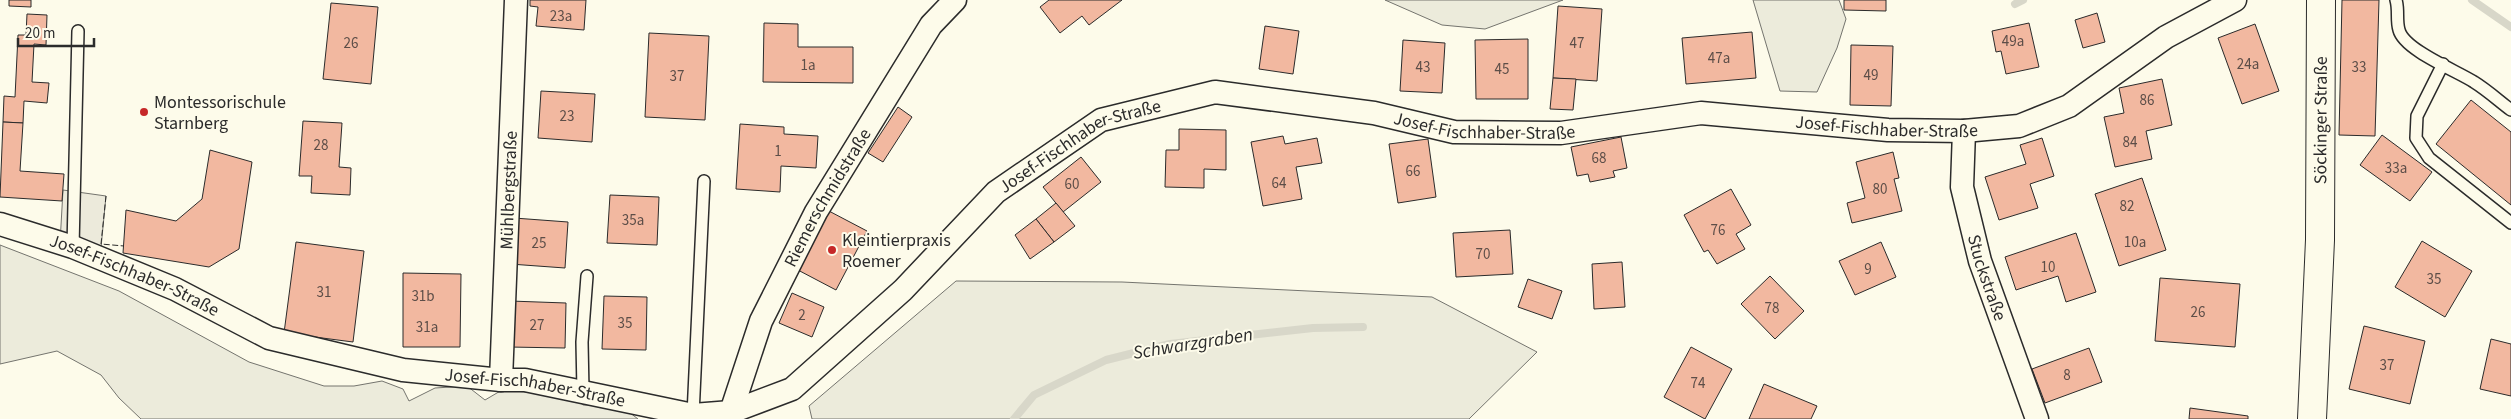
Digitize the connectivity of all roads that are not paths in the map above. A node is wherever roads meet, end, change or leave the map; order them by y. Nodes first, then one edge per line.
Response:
1 (516, 0) edge
2 (955, 0) edge
3 (2235, 0) edge
4 (2321, 0) edge
5 (2396, 0) edge
6 (78, 31) dead end
7 (2443, 64) junction
8 (2511, 110) edge
9 (1964, 131) junction
10 (704, 181) dead end
11 (2511, 222) edge
12 (0, 224) edge
13 (73, 247) junction
14 (587, 276) dead end
15 (501, 380) junction
16 (583, 391) junction
17 (731, 412) junction
18 (692, 417) edge
19 (2037, 419) edge
20 (2312, 419) edge

1 - 15 street, Mühlbergstraße
2 - 17 street, Riemerschmidstraße
3 - 9 street, Josef-Fischhaber-Straße
4 - 20 street, Söckinger Straße
5 - 7 lane
6 - 13 lane
7 - 8 lane
7 - 11 lane
9 - 17 street, Josef-Fischhaber-Straße
9 - 19 street, Stuckstraße
10 - 18 lane
12 - 13 street, Josef-Fischhaber-Straße
13 - 15 street, Josef-Fischhaber-Straße
14 - 16 lane
15 - 16 street, Josef-Fischhaber-Straße
16 - 18 street, Josef-Fischhaber-Straße
17 - 18 street, Josef-Fischhaber-Straße

